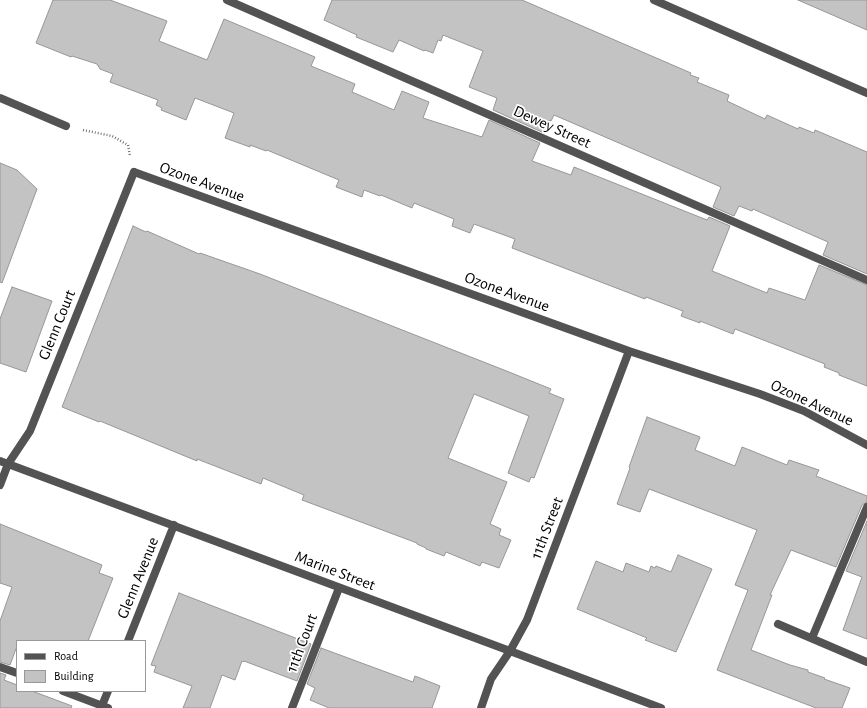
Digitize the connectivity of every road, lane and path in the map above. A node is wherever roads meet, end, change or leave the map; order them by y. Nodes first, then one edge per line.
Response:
1 (227, 0) edge
2 (654, 0) edge
3 (867, 93) edge
4 (0, 98) edge
5 (66, 126) joint
6 (134, 172) junction
7 (867, 280) edge
8 (629, 351) junction
9 (867, 445) edge
10 (0, 461) edge
11 (8, 464) junction
12 (0, 485) edge
13 (867, 507) edge
14 (174, 525) junction
15 (339, 588) junction
16 (778, 624) dead end
17 (812, 638) junction
18 (128, 640) edge
19 (510, 651) junction
20 (867, 662) edge
21 (0, 667) edge
22 (16, 673) edge
23 (66, 692) edge
24 (108, 692) edge
25 (104, 707) edge
26 (292, 708) edge
27 (480, 708) edge
28 (661, 708) edge

1 - 7 street, Dewey Street
2 - 3 street
4 - 5 street
5 - 6 path
6 - 8 street, Ozone Avenue
6 - 11 street, Glenn Court
8 - 9 street, Ozone Avenue
8 - 19 street, 11th Street
10 - 11 street, Marine Street
11 - 12 street, Glenn Court
11 - 14 street, Marine Street
13 - 17 street
14 - 15 street, Marine Street
14 - 18 street, Glenn Avenue
15 - 19 street, Marine Street
15 - 26 street, 11th Court
16 - 17 street
17 - 20 street
19 - 27 street, 11th Street
19 - 28 street, Marine Street
21 - 22 street
23 - 25 street
24 - 25 street

